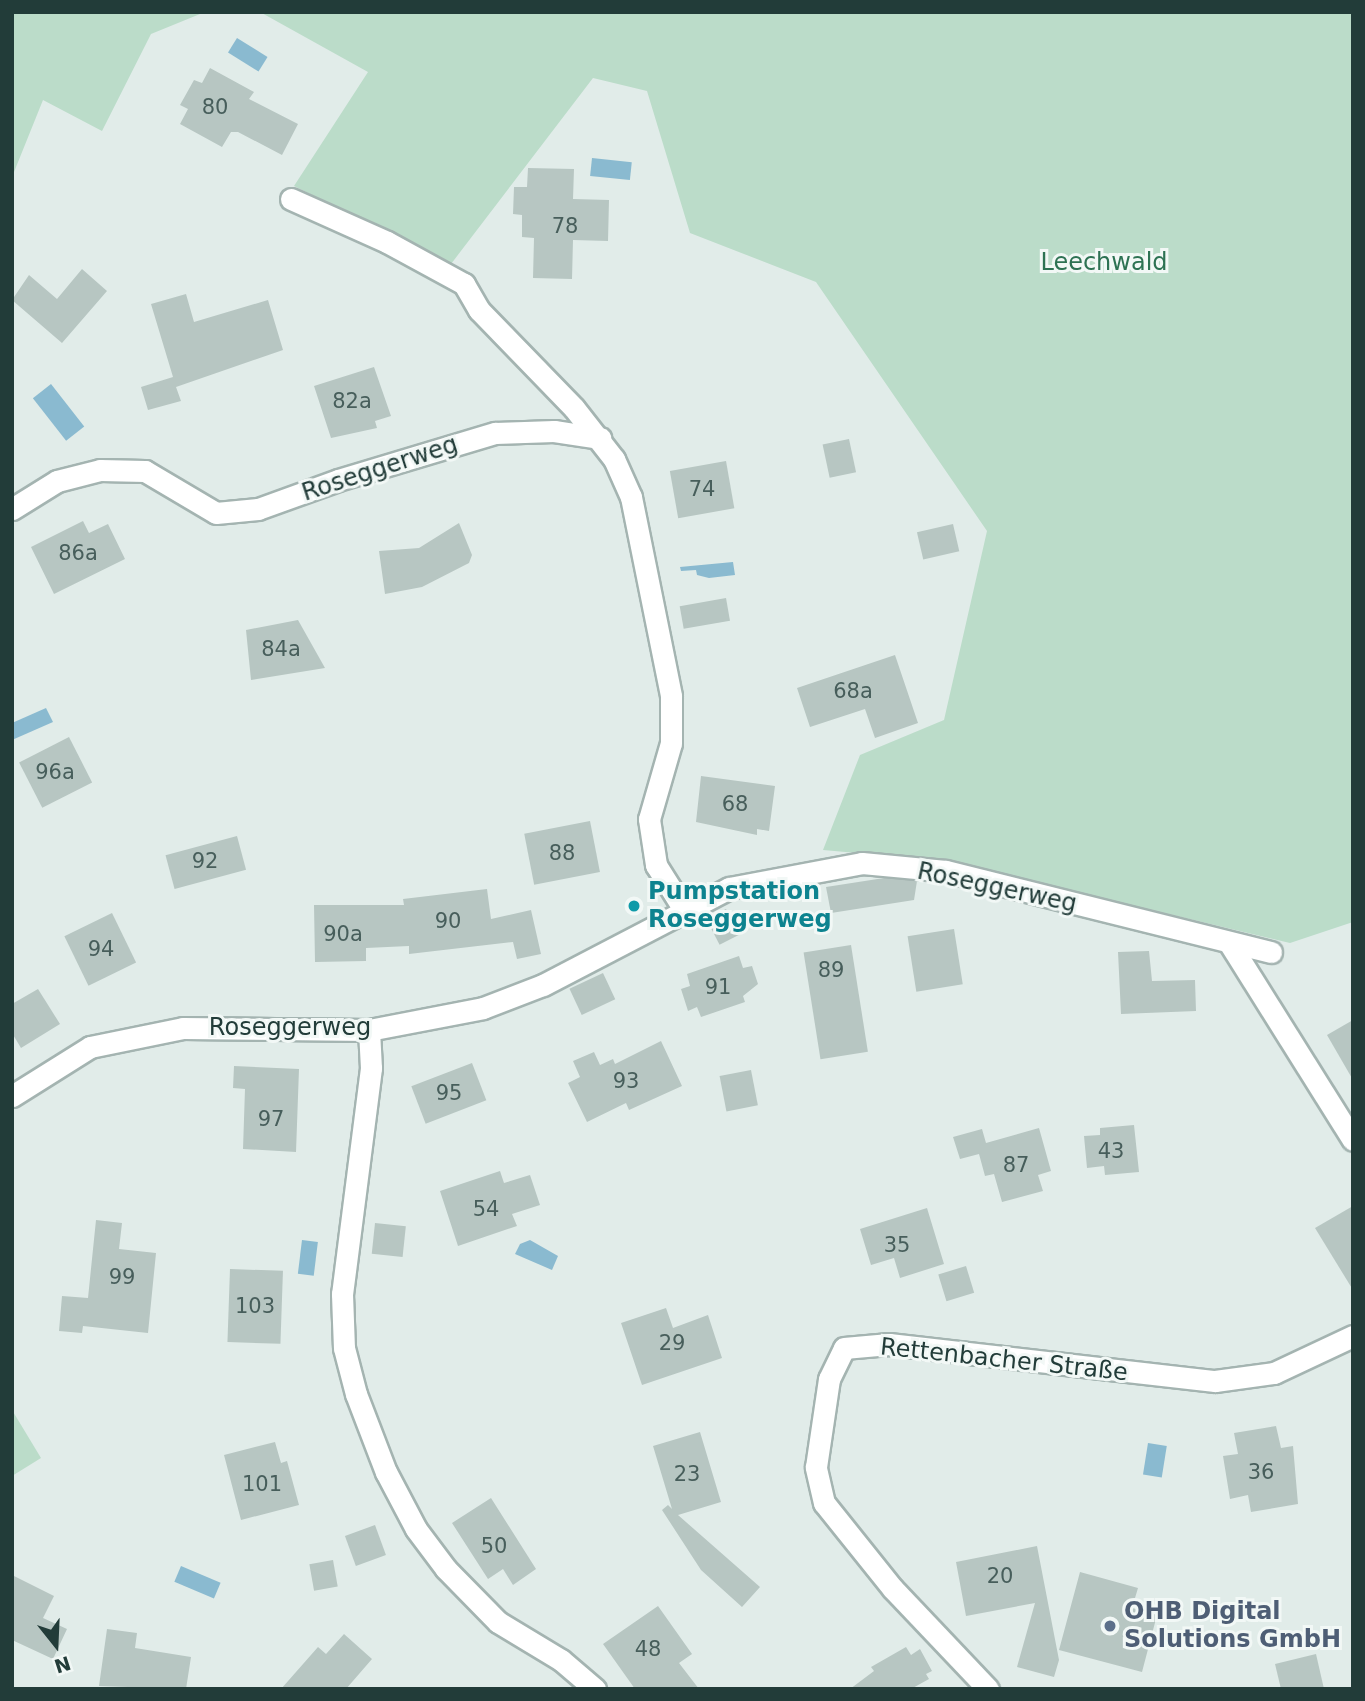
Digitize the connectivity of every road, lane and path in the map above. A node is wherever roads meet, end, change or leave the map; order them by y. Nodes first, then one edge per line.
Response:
1 (291, 199) dead end
2 (600, 438) junction
3 (12, 509) edge
4 (683, 908) junction
5 (1230, 944) junction
6 (1271, 952) dead end
7 (369, 1030) junction
8 (12, 1096) edge
9 (1353, 1140) edge
10 (1353, 1336) edge
11 (595, 1689) edge
12 (988, 1689) edge

1 - 2 street
2 - 3 street, Roseggerweg
2 - 4 street
4 - 5 street, Roseggerweg
4 - 7 street, Roseggerweg
5 - 6 street, Roseggerweg
5 - 9 street
7 - 8 street, Roseggerweg
7 - 11 street
10 - 12 street, Rettenbacher Straße

